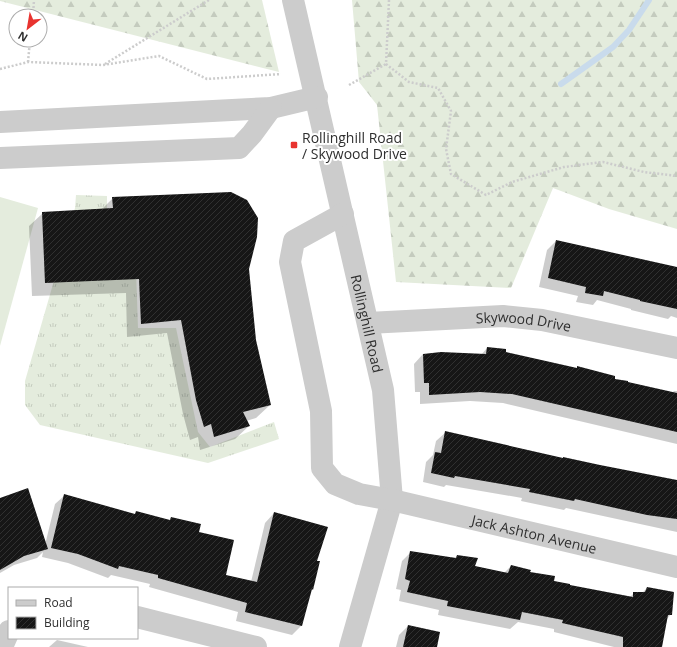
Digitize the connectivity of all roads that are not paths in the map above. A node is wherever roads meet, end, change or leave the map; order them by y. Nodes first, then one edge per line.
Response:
1 (293, 0) edge
2 (317, 97) junction
3 (271, 108) junction
4 (0, 122) edge
5 (0, 158) edge
6 (343, 214) junction
7 (368, 323) junction
8 (677, 348) edge
9 (392, 500) junction
10 (677, 568) edge
11 (138, 617) edge
12 (8, 633) edge
13 (2, 647) edge
14 (256, 647) edge
15 (350, 647) edge

1 - 2 street, Rollinghill Road
2 - 3 street
2 - 6 street, Rollinghill Road
3 - 4 street
3 - 5 street
6 - 7 street, Rollinghill Road
6 - 9 street, Jack Ashton Avenue
7 - 8 street, Skywood Drive
7 - 9 street, Rollinghill Road
9 - 10 street, Jack Ashton Avenue
9 - 15 street, Rollinghill Road
11 - 14 street
12 - 13 street

